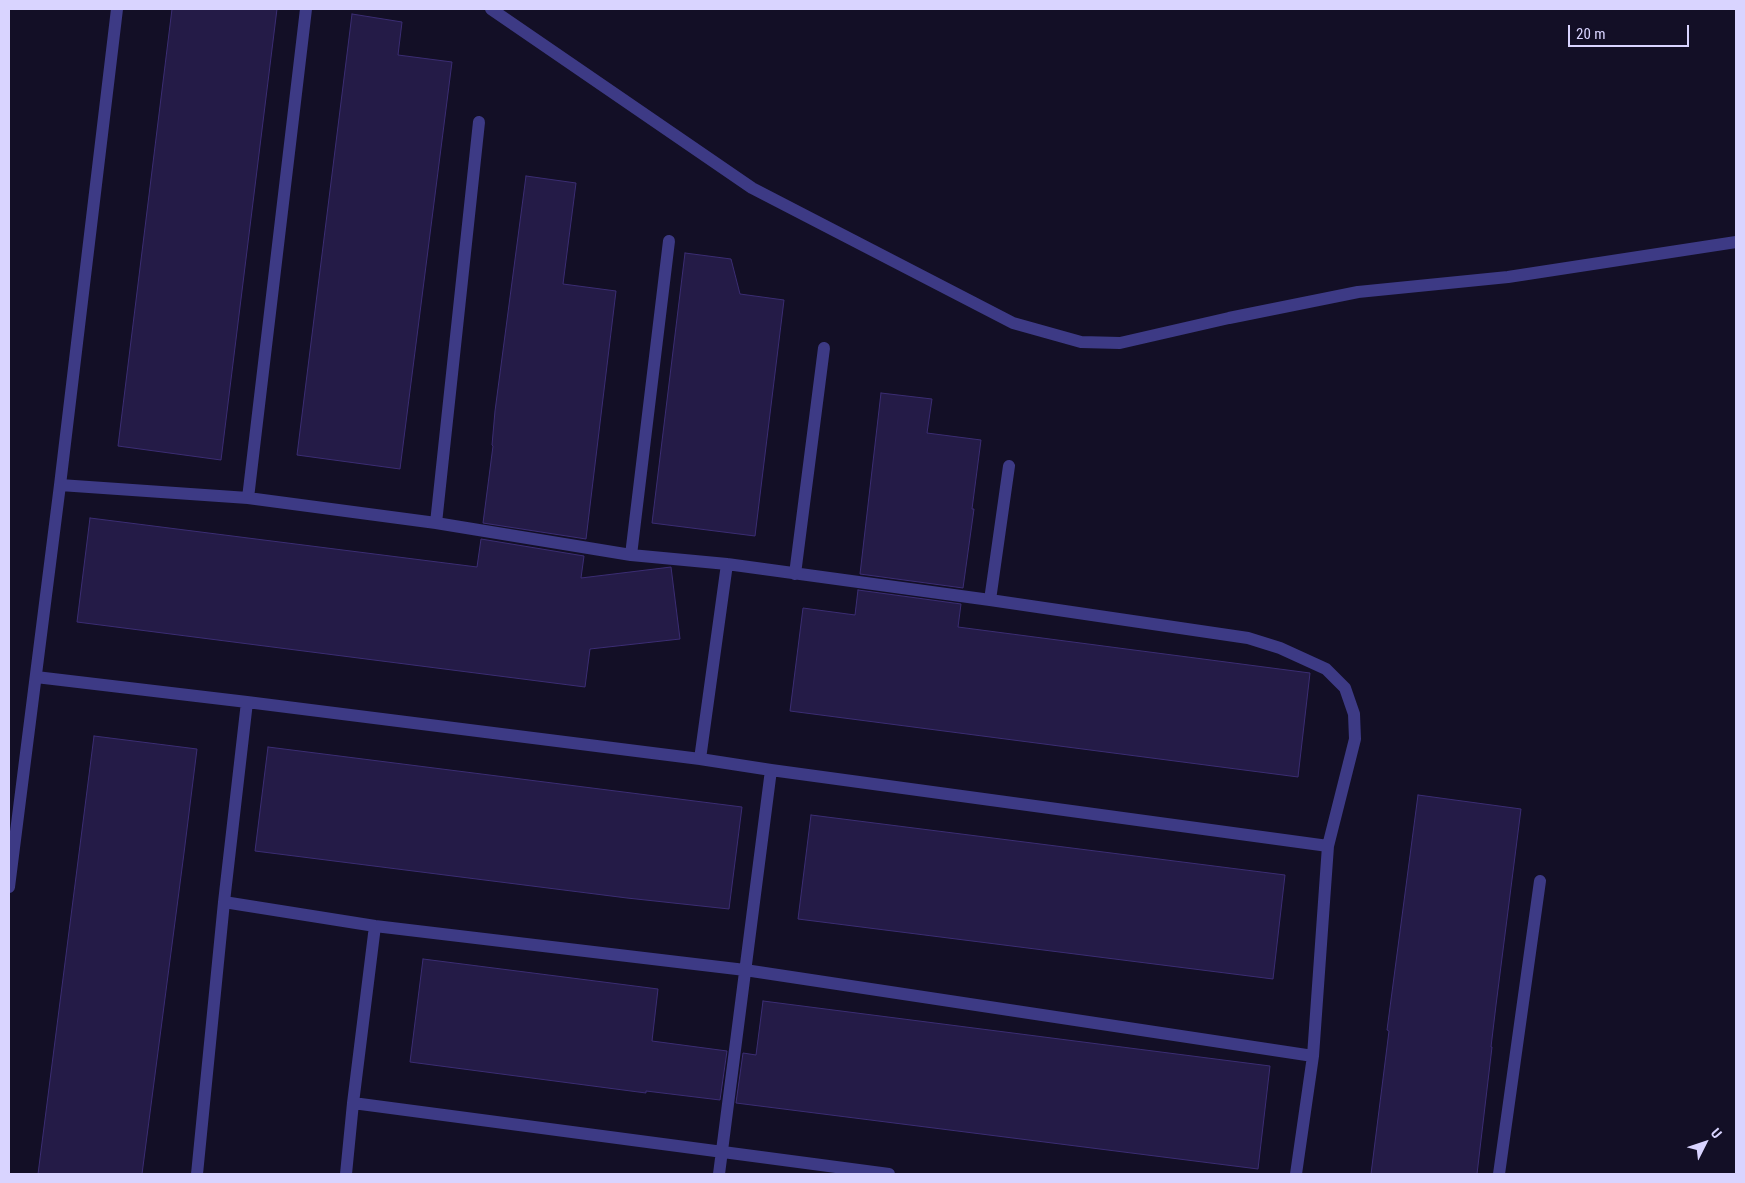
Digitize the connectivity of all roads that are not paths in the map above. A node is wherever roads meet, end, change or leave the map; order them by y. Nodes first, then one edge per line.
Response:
1 (117, 9) edge
2 (306, 9) edge
3 (491, 9) edge
4 (479, 122) dead end
5 (669, 241) dead end
6 (1736, 242) edge
7 (824, 348) dead end
8 (1009, 466) dead end
9 (60, 485) junction
10 (248, 498) junction
11 (436, 522) junction
12 (631, 555) junction
13 (727, 564) junction
14 (795, 574) junction
15 (990, 600) junction
16 (36, 678) junction
17 (247, 702) junction
18 (700, 759) junction
19 (771, 770) junction
20 (1328, 846) junction
21 (1540, 881) dead end
22 (9, 886) edge
23 (224, 902) junction
24 (376, 926) junction
25 (746, 970) junction
26 (1312, 1056) junction
27 (353, 1103) junction
28 (722, 1152) junction
29 (197, 1174) edge
30 (346, 1174) edge
31 (719, 1174) edge
32 (889, 1174) edge
33 (1296, 1174) edge
34 (1499, 1174) edge

1 - 9 street
2 - 10 street
3 - 6 street
4 - 11 street
5 - 12 street
7 - 14 street
8 - 15 street
9 - 10 street
9 - 16 street
10 - 11 street
11 - 12 street
12 - 13 street
13 - 14 street
13 - 18 street
14 - 15 street
15 - 20 street
16 - 17 street
16 - 22 street
17 - 18 street
17 - 23 street
18 - 19 street
19 - 20 street
19 - 25 street
20 - 26 street
21 - 34 street
23 - 24 street
23 - 29 street
24 - 25 street
24 - 27 street
25 - 26 street
25 - 28 street
26 - 33 street
27 - 28 street
27 - 30 street
28 - 31 street
28 - 32 street

